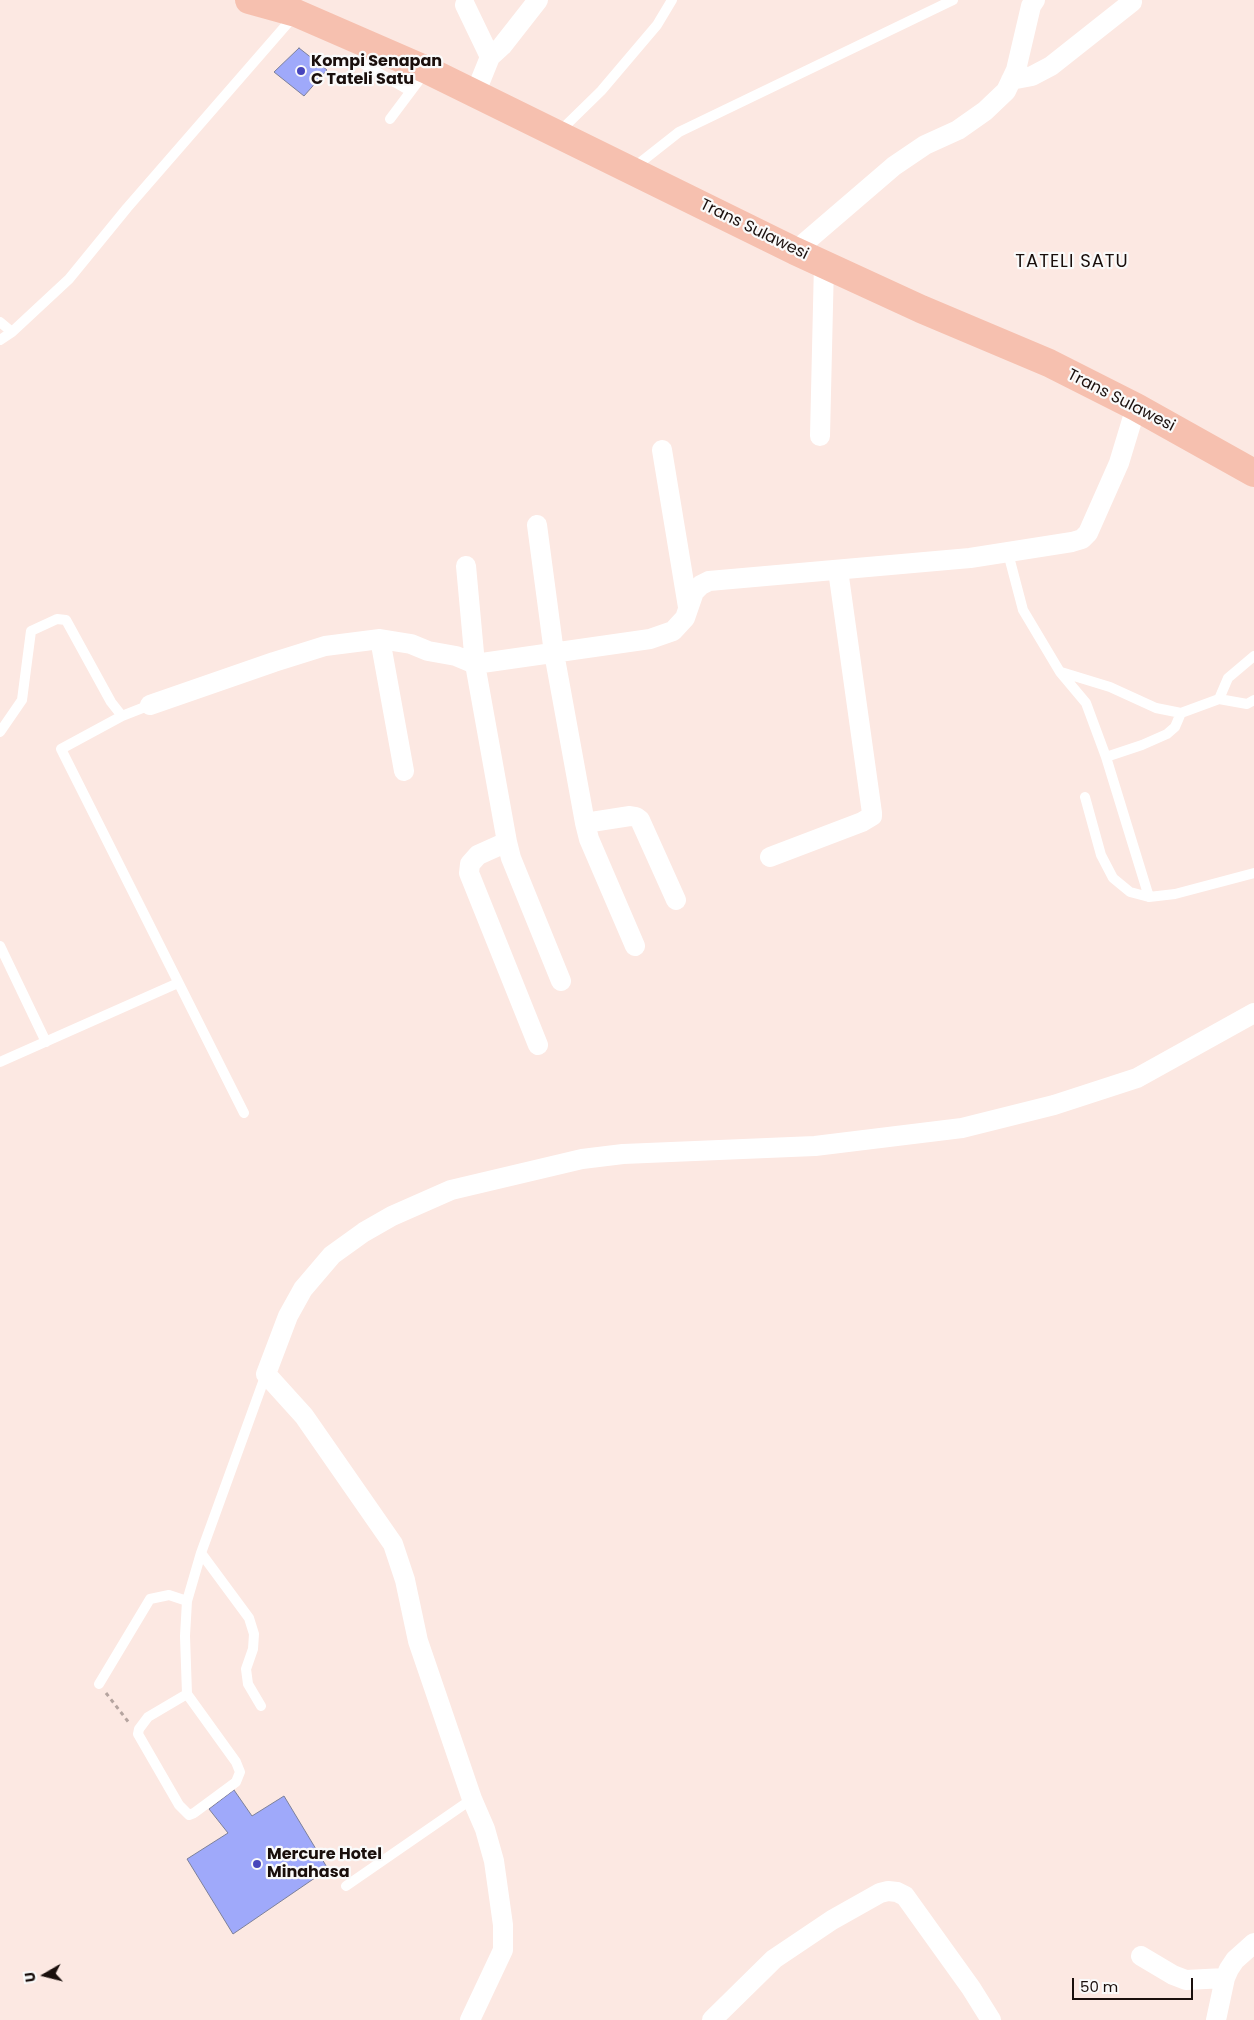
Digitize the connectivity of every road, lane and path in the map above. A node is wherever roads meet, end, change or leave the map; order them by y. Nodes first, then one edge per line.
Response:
1 (248, 0) edge
2 (538, 0) edge
3 (672, 0) edge
4 (953, 0) edge
5 (1035, 0) edge
6 (1132, 2) dead end
7 (465, 5) dead end
8 (296, 14) junction
9 (490, 57) junction
10 (364, 65) dead end
11 (419, 80) junction
12 (1011, 80) junction
13 (475, 94) junction
14 (390, 119) dead end
15 (557, 134) junction
16 (631, 170) junction
17 (795, 251) junction
18 (824, 263) junction
19 (0, 322) edge
20 (12, 332) junction
21 (0, 340) edge
22 (1136, 407) junction
23 (820, 436) dead end
24 (662, 450) dead end
25 (1254, 473) edge
26 (537, 525) dead end
27 (1008, 552) junction
28 (466, 566) dead end
29 (838, 570) junction
30 (688, 607) junction
31 (380, 639) junction
32 (554, 653) junction
33 (1254, 656) edge
34 (475, 664) junction
35 (1060, 672) junction
36 (1219, 700) junction
37 (1254, 700) edge
38 (150, 706) joint
39 (1181, 713) junction
40 (122, 716) junction
41 (0, 732) edge
42 (1106, 757) junction
43 (404, 771) dead end
44 (1085, 797) dead end
45 (585, 823) junction
46 (506, 842) junction
47 (770, 857) dead end
48 (1254, 873) edge
49 (1149, 897) junction
50 (676, 900) dead end
51 (0, 946) edge
52 (635, 946) dead end
53 (561, 981) dead end
54 (178, 983) junction
55 (1254, 1013) edge
56 (46, 1042) junction
57 (538, 1045) dead end
58 (0, 1062) edge
59 (244, 1113) dead end
60 (266, 1374) junction
61 (201, 1553) junction
62 (187, 1601) junction
63 (99, 1684) joint
64 (187, 1694) junction
65 (261, 1706) dead end
66 (138, 1734) junction
67 (472, 1799) junction
68 (346, 1886) dead end
69 (1254, 1944) edge
70 (1141, 1956) dead end
71 (1225, 1978) junction
72 (470, 2020) edge
73 (712, 2020) edge
74 (991, 2020) edge
75 (1216, 2020) edge

1 - 8 highway, Trans Sulawesi
2 - 9 street
3 - 15 lane
4 - 16 lane
5 - 12 street
6 - 12 street
7 - 9 street
8 - 11 highway, Trans Sulawesi
8 - 20 lane
9 - 13 street
10 - 11 lane
11 - 13 highway, Trans Sulawesi
11 - 14 lane
12 - 17 street
13 - 15 highway, Trans Sulawesi
15 - 16 highway, Trans Sulawesi
16 - 17 highway, Trans Sulawesi
17 - 18 highway, Trans Sulawesi
18 - 22 highway, Trans Sulawesi
18 - 23 street
19 - 20 lane
20 - 21 lane
22 - 25 highway, Trans Sulawesi
22 - 27 street
24 - 30 street
26 - 32 street
27 - 29 street
27 - 35 lane
28 - 34 street
29 - 30 street
29 - 47 street
30 - 32 street
31 - 34 street
31 - 38 street
31 - 43 street
32 - 34 street
32 - 45 street
33 - 36 lane
34 - 46 street
35 - 39 lane
35 - 42 lane
36 - 37 lane
36 - 39 lane
38 - 40 lane
39 - 42 lane
40 - 41 lane
40 - 54 lane
42 - 49 lane
44 - 49 lane
45 - 50 street
45 - 52 street
46 - 53 street
46 - 57 street
48 - 49 lane
51 - 56 lane
54 - 56 lane
54 - 59 lane
55 - 60 street
56 - 58 lane
60 - 61 lane
60 - 67 street
61 - 62 lane
61 - 65 lane
62 - 63 lane
62 - 64 lane
63 - 66 path
64 - 66 lane
64 - 66 lane
67 - 68 lane
67 - 72 street
69 - 71 street
70 - 71 street
71 - 75 street
73 - 74 street

